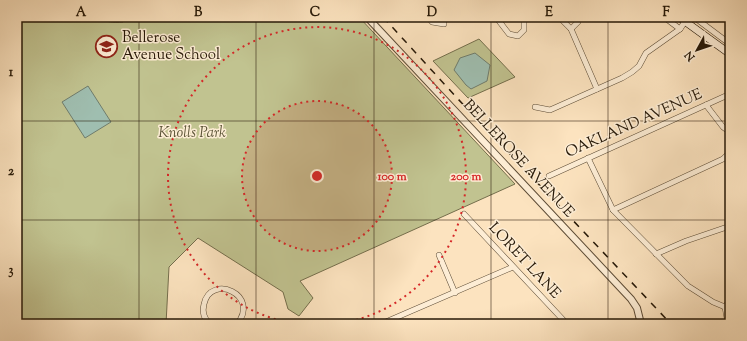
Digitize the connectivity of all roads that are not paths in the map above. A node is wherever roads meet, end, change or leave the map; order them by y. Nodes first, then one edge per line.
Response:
1 (367, 17) edge
2 (428, 17) edge
3 (502, 17) edge
4 (524, 17) edge
5 (560, 17) edge
6 (577, 17) edge
7 (664, 17) edge
8 (694, 17) edge
9 (684, 18) edge
10 (444, 24) dead end
11 (680, 28) junction
12 (571, 29) junction
13 (730, 44) edge
14 (730, 54) edge
15 (597, 89) junction
16 (730, 94) edge
17 (706, 105) junction
18 (535, 107) dead end
19 (730, 132) edge
20 (730, 152) edge
21 (588, 158) junction
22 (548, 176) dead end
23 (614, 210) junction
24 (464, 214) dead end
25 (730, 226) edge
26 (656, 254) junction
27 (439, 255) dead end
28 (513, 267) junction
29 (455, 293) junction
30 (730, 300) edge
31 (725, 307) junction
32 (210, 324) edge
33 (237, 324) edge
34 (381, 324) edge
35 (567, 324) edge
36 (641, 324) edge
37 (728, 324) edge

1 - 36 street, BELLEROSE AVENUE
2 - 10 street
3 - 4 street
5 - 12 street
6 - 12 street
7 - 11 street
8 - 13 street
9 - 11 street
9 - 14 main road
11 - 15 street
12 - 15 street
15 - 18 street
16 - 17 street, OAKLAND AVENUE
17 - 19 street
17 - 21 street, OAKLAND AVENUE
20 - 23 street
21 - 22 street, OAKLAND AVENUE
21 - 23 street
23 - 26 street
24 - 28 street, LORET LANE
25 - 26 street
26 - 31 street
27 - 29 street
28 - 29 street
28 - 35 street, LORET LANE
29 - 34 street
30 - 31 street
31 - 37 street
32 - 33 street

